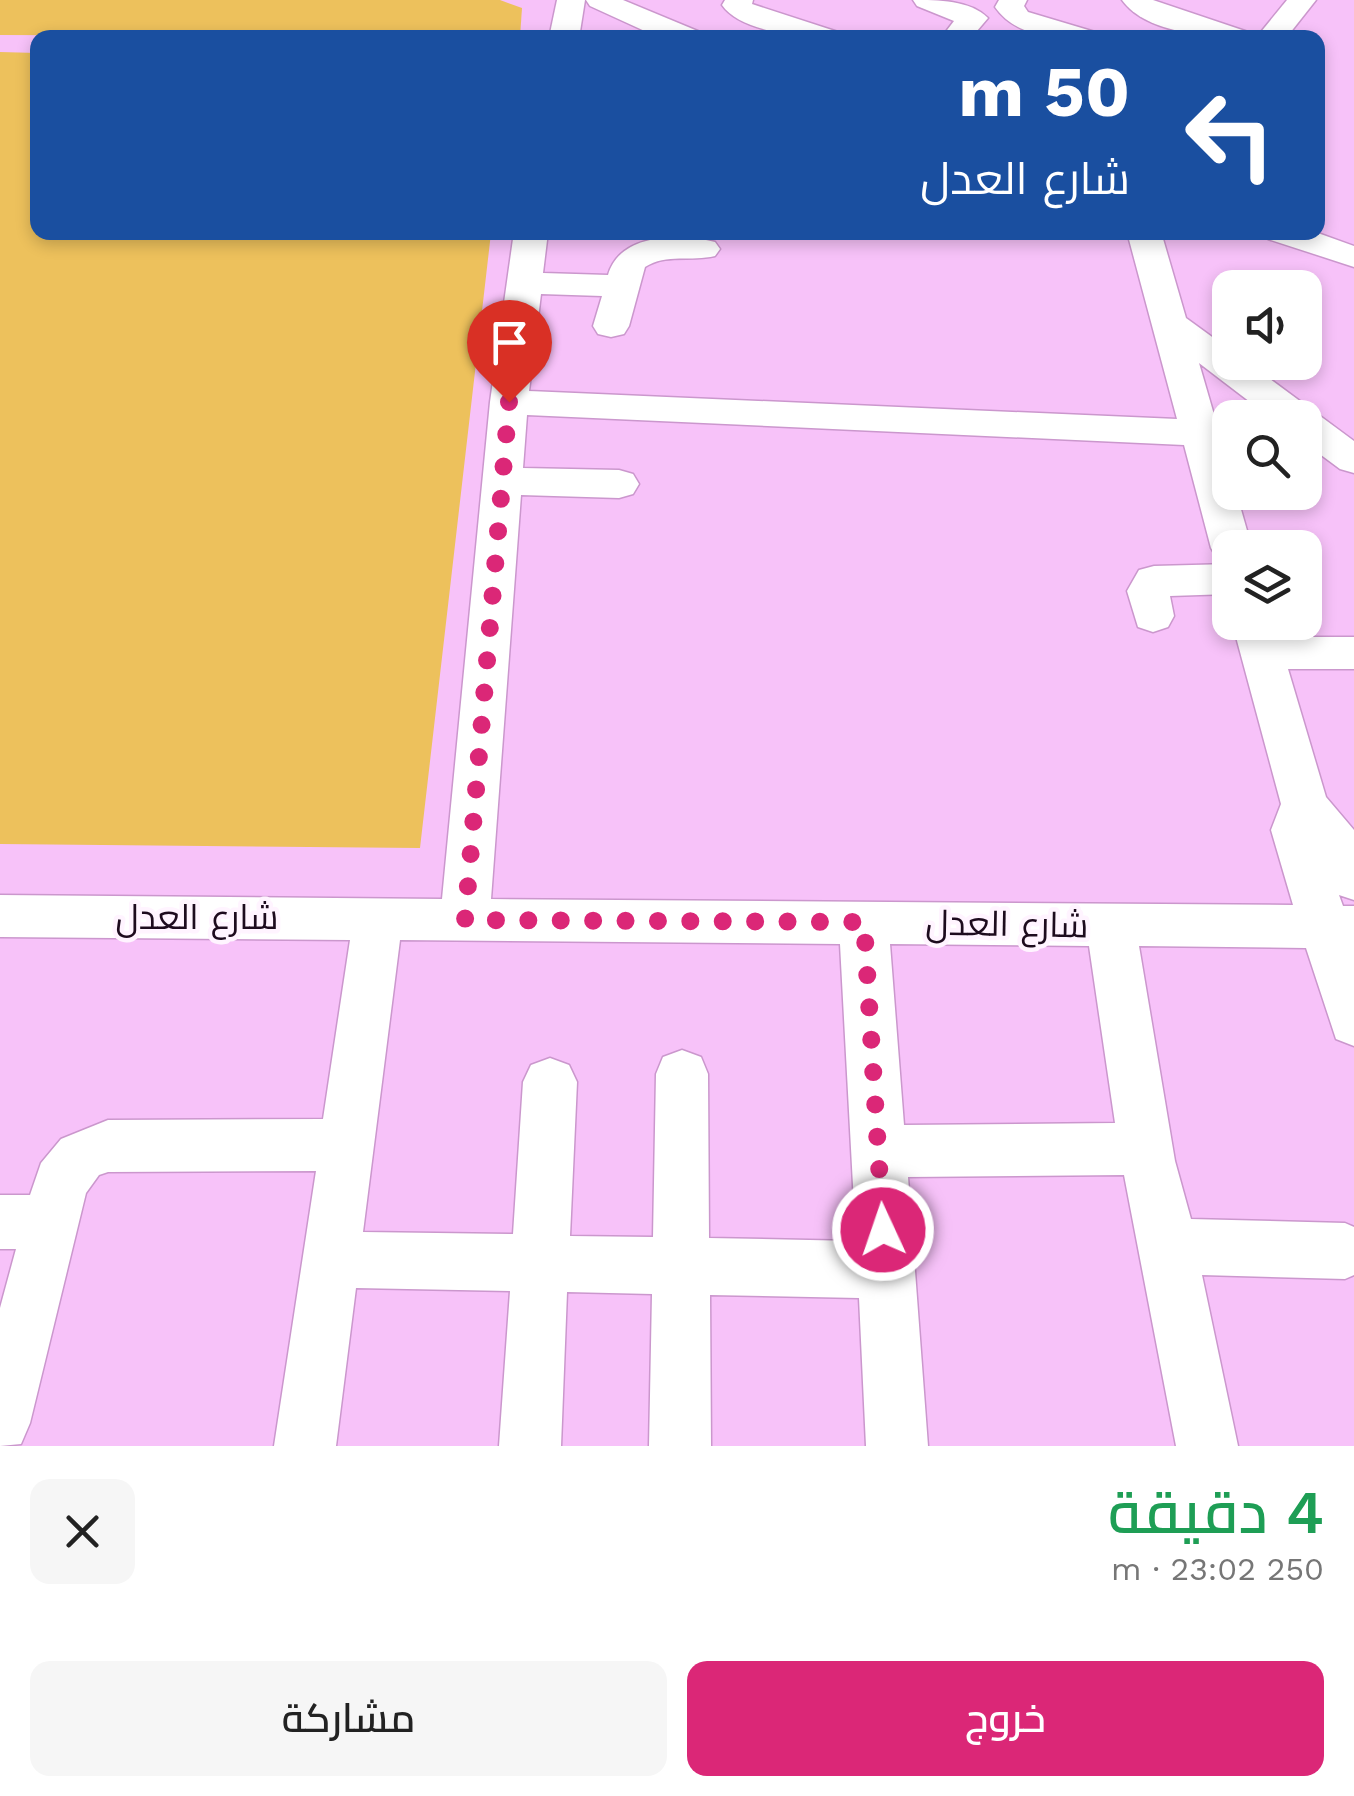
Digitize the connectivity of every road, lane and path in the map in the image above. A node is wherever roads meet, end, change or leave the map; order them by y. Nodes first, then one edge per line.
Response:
1 (571, 0) edge
2 (600, 0) edge
3 (739, 0) edge
4 (926, 0) edge
5 (1014, 0) edge
6 (1136, 0) edge
7 (1302, 0) edge
8 (565, 30) edge
9 (680, 30) edge
10 (802, 30) edge
11 (963, 30) edge
12 (1058, 30) edge
13 (1212, 30) edge
14 (1277, 30) edge
15 (530, 240) edge
16 (1146, 240) edge
17 (1304, 240) edge
18 (703, 249) dead end
19 (1354, 257) edge
20 (524, 284) junction
21 (622, 286) junction
22 (1169, 323) junction
23 (611, 326) dead end
24 (1272, 400) edge
25 (509, 402) junction
26 (1200, 433) junction
27 (1322, 436) edge
28 (1354, 460) edge
29 (502, 481) junction
30 (620, 484) dead end
31 (1227, 530) edge
32 (1212, 579) edge
33 (1154, 616) dead end
34 (1258, 640) edge
35 (1270, 640) edge
36 (1354, 653) edge
37 (1305, 808) junction
38 (1354, 880) edge
39 (0, 916) edge
40 (378, 919) junction
41 (465, 920) junction
42 (864, 922) junction
43 (1110, 926) junction
44 (1339, 927) edge
45 (1354, 1023) edge
46 (682, 1074) dead end
47 (550, 1082) dead end
48 (346, 1146) junction
49 (878, 1151) junction
50 (1148, 1161) junction
51 (26, 1222) edge
52 (1168, 1246) junction
53 (1346, 1251) dead end
54 (330, 1259) junction
55 (540, 1262) junction
56 (681, 1266) junction
57 (886, 1270) junction
58 (0, 1423) edge
59 (304, 1446) edge
60 (530, 1446) edge
61 (680, 1446) edge
62 (897, 1446) edge
63 (1207, 1446) edge

1 - 8 street
2 - 9 street
3 - 10 street
4 - 11 street
5 - 12 street
6 - 13 street
7 - 14 street
15 - 20 street
16 - 22 street
17 - 19 street
18 - 21 street
20 - 21 street
20 - 25 street
21 - 23 street
22 - 24 street
22 - 26 street
25 - 26 street
25 - 29 street
26 - 31 street
27 - 28 street
29 - 30 street
29 - 41 street
32 - 33 street
34 - 37 street
35 - 36 street
37 - 38 street
37 - 44 street
39 - 40 street, شارع العدل
40 - 41 street, شارع العدل
40 - 48 street
41 - 42 street, شارع العدل
42 - 43 street, شارع العدل
42 - 49 street
43 - 44 street, شارع العدل
43 - 50 street
44 - 45 street
46 - 56 street
47 - 55 street
48 - 51 street
48 - 54 street
49 - 50 street
49 - 57 street
50 - 52 street
51 - 58 street
52 - 53 street
52 - 63 street
54 - 55 street
54 - 59 street
55 - 56 street
55 - 60 street
56 - 57 street
56 - 61 street
57 - 62 street

